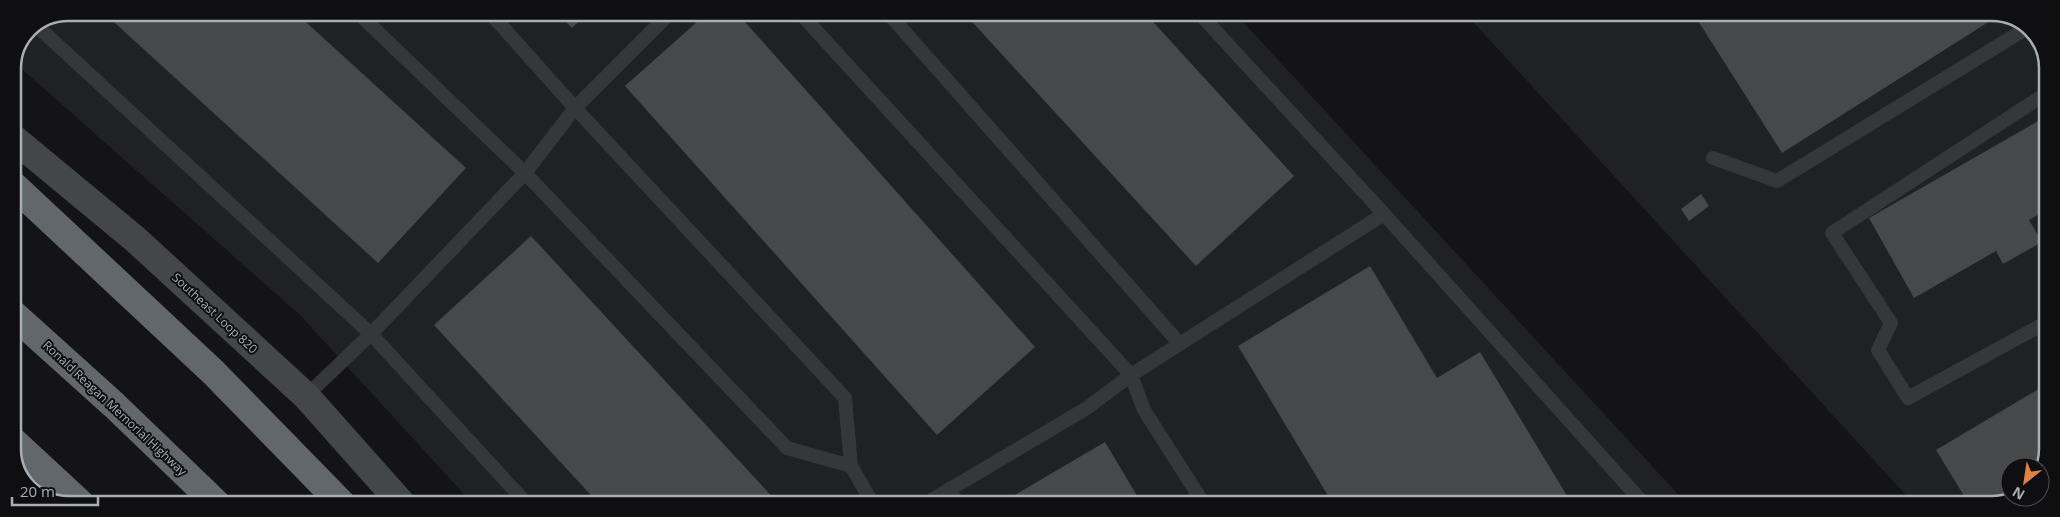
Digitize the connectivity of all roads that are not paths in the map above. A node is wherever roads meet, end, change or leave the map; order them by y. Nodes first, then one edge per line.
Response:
1 (366, 21) edge
2 (497, 21) edge
3 (662, 21) edge
4 (807, 21) edge
5 (895, 21) edge
6 (1206, 21) edge
7 (41, 30) edge
8 (2021, 32) edge
9 (2039, 98) edge
10 (575, 108) junction
11 (21, 145) edge
12 (1713, 158) dead end
13 (525, 173) junction
14 (21, 192) edge
15 (1384, 214) junction
16 (21, 321) edge
17 (2039, 326) edge
18 (370, 334) junction
19 (1180, 344) junction
20 (1131, 375) junction
21 (306, 396) junction
22 (21, 448) edge
23 (851, 466) junction
24 (949, 489) junction
25 (72, 496) edge
26 (208, 496) edge
27 (334, 496) edge
28 (395, 496) edge
29 (520, 496) edge
30 (868, 496) edge
31 (938, 496) edge
32 (953, 496) edge
33 (1199, 496) edge
34 (1637, 496) edge

1 - 13 lane
2 - 10 lane
3 - 10 lane
4 - 20 lane
5 - 19 lane
6 - 15 lane
7 - 18 lane
8 - 12 lane
9 - 17 lane
10 - 13 lane
10 - 23 lane
11 - 21 main road, Southeast Loop 820
13 - 18 lane
13 - 23 lane
14 - 27 highway
15 - 19 lane
15 - 34 lane
16 - 26 highway, Ronald Reagan Memorial Highway
18 - 21 lane
18 - 29 lane
19 - 20 lane
20 - 24 lane
20 - 33 lane
21 - 28 main road, Southeast Loop 820
22 - 25 highway
23 - 30 lane
24 - 31 lane
24 - 32 lane

